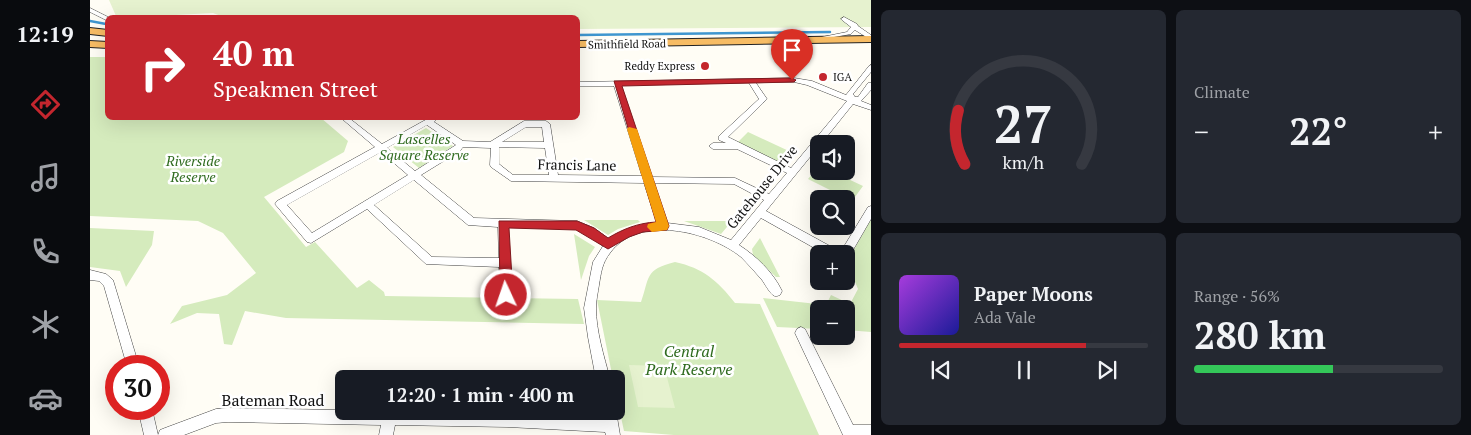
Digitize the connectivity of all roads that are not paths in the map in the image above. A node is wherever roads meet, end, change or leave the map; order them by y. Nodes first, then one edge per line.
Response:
1 (90, 10) edge
2 (105, 18) edge
3 (844, 19) dead end
4 (855, 25) junction
5 (90, 31) edge
6 (105, 33) edge
7 (853, 39) junction
8 (871, 39) edge
9 (813, 40) junction
10 (677, 43) junction
11 (90, 44) edge
12 (580, 44) edge
13 (105, 46) edge
14 (871, 46) edge
15 (871, 66) edge
16 (863, 77) junction
17 (871, 80) edge
18 (751, 81) junction
19 (617, 83) junction
20 (580, 84) edge
21 (871, 85) edge
22 (852, 100) junction
23 (871, 108) edge
24 (347, 120) edge
25 (429, 120) edge
26 (432, 120) edge
27 (461, 144) junction
28 (492, 145) junction
29 (549, 145) junction
30 (712, 146) dead end
31 (739, 146) junction
32 (381, 147) junction
33 (792, 172) junction
34 (415, 175) junction
35 (554, 178) junction
36 (648, 180) junction
37 (770, 199) junction
38 (367, 204) junction
39 (871, 210) edge
40 (759, 212) junction
41 (503, 224) junction
42 (663, 226) junction
43 (608, 244) junction
44 (818, 245) edge
45 (850, 245) edge
46 (732, 246) junction
47 (504, 263) junction
48 (90, 275) edge
49 (776, 291) dead end
50 (506, 295) dead end
51 (801, 333) dead end
52 (130, 355) edge
53 (601, 370) edge
54 (335, 418) edge
55 (148, 420) edge
56 (389, 420) edge
57 (508, 420) edge
58 (205, 421) junction
59 (611, 424) edge
60 (871, 432) edge
61 (151, 435) edge
62 (165, 435) edge
63 (184, 435) edge
64 (386, 435) edge

1 - 2 street
3 - 4 street
4 - 8 street
4 - 9 street
5 - 6 highway
7 - 8 highway, Smithfield Road
7 - 9 highway, Smithfield Road
7 - 14 highway
9 - 10 highway, Smithfield Road
10 - 12 highway, Smithfield Road
10 - 14 highway, Smithfield Road
11 - 13 highway
15 - 16 street, Gatehouse Drive
16 - 17 street
16 - 22 street, Gatehouse Drive
18 - 19 street
18 - 22 street
18 - 31 street
19 - 20 street
19 - 36 street
21 - 22 street, Gatehouse Drive
22 - 23 street
22 - 33 street, Gatehouse Drive
24 - 32 street
25 - 32 street
26 - 27 street
27 - 28 street
27 - 34 street
28 - 29 street
28 - 29 street
28 - 35 street, Francis Lane
29 - 35 street
30 - 31 street
31 - 33 street
32 - 34 street
32 - 38 street
33 - 37 street, Gatehouse Drive
34 - 38 street
34 - 41 street
35 - 36 street, Francis Lane
36 - 37 street, Francis Lane
36 - 42 street
37 - 40 street, Gatehouse Drive
38 - 47 street
39 - 45 street
40 - 44 street
40 - 46 street, Gatehouse Drive
41 - 43 street
41 - 47 street
42 - 43 street
42 - 46 street
43 - 53 street
46 - 49 street
47 - 50 street
48 - 52 street
51 - 60 street
54 - 58 street, Bateman Road
55 - 61 street
56 - 64 street
57 - 59 street, Bateman Road
58 - 62 street, Bateman Road
58 - 63 street, Bateman Road

